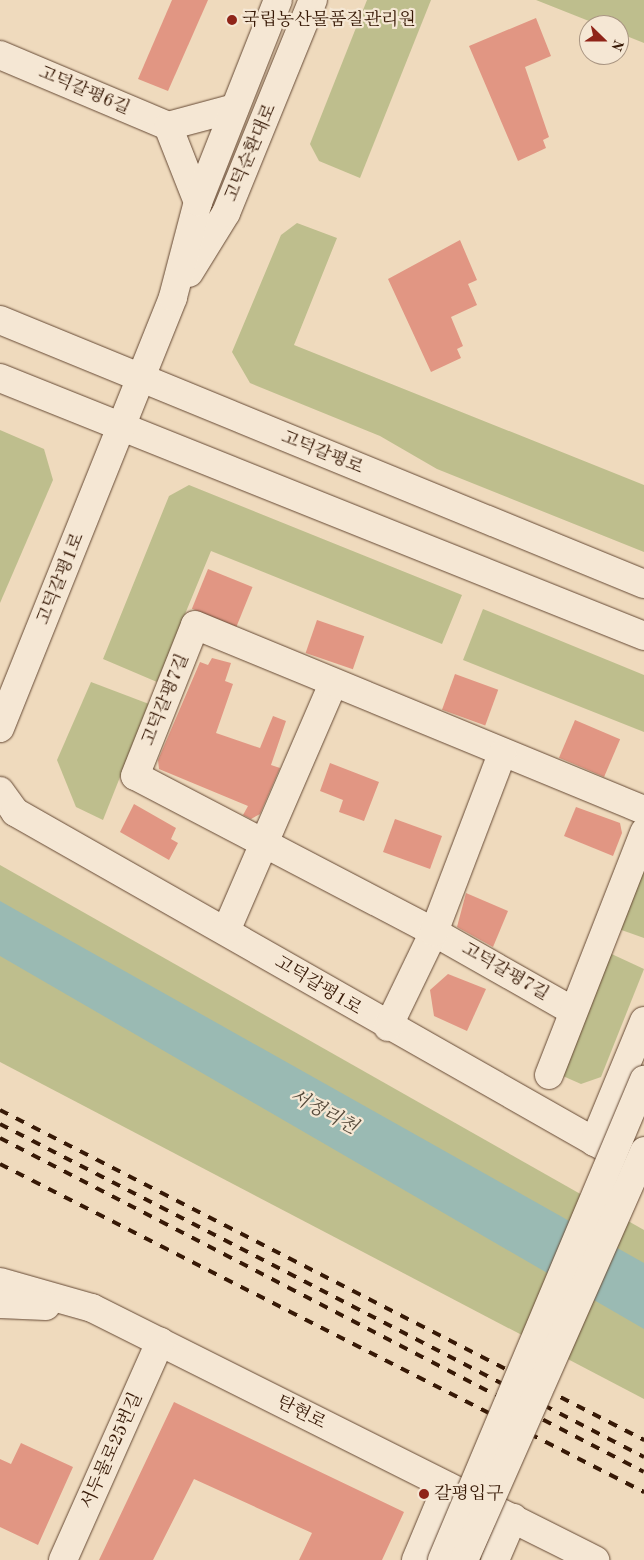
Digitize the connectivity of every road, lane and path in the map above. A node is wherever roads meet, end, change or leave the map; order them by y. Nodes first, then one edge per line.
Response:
1 (278, 0) edge
2 (313, 0) edge
3 (0, 55) edge
4 (236, 108) junction
5 (168, 126) junction
6 (198, 202) junction
7 (173, 297) junction
8 (0, 320) edge
9 (0, 378) edge
10 (142, 380) junction
11 (122, 429) junction
12 (644, 584) edge
13 (644, 636) edge
14 (333, 684) junction
15 (0, 728) edge
16 (502, 754) junction
17 (0, 791) edge
18 (644, 810) edge
19 (644, 832) edge
20 (266, 843) junction
21 (226, 931) junction
22 (434, 932) junction
23 (573, 1011) junction
24 (644, 1021) edge
25 (388, 1027) junction
26 (549, 1075) dead end
27 (644, 1080) edge
28 (594, 1142) junction
29 (644, 1151) edge
30 (644, 1170) edge
31 (0, 1282) edge
32 (0, 1304) edge
33 (92, 1308) junction
34 (160, 1342) junction
35 (447, 1486) junction
36 (513, 1518) junction
37 (63, 1560) edge
38 (416, 1560) edge
39 (442, 1560) edge
40 (464, 1560) edge
41 (495, 1560) edge
42 (595, 1560) edge

1 - 4 street, 고덕순환대로
2 - 7 street, 고덕순환대로
3 - 5 street, 고덕갈평6길
4 - 5 street
4 - 6 street, 고덕순환대로
5 - 6 street
6 - 7 street, 고덕순환대로
7 - 10 street, 고덕순환대로
8 - 10 street, 고덕갈평로
9 - 11 street
10 - 11 street, 고덕순환대로
10 - 12 street, 고덕갈평로
11 - 13 street
11 - 15 street, 고덕갈평1로
14 - 16 street, 고덕갈평7길
14 - 20 street
14 - 20 street, 고덕갈평7길
16 - 18 street, 고덕갈평7길
16 - 22 street
17 - 21 street, 고덕갈평1로
19 - 23 street
20 - 21 street
20 - 22 street, 고덕갈평7길
21 - 25 street, 고덕갈평1로
22 - 23 street, 고덕갈평7길
22 - 25 street
23 - 26 street
24 - 28 street
25 - 28 street, 고덕갈평1로
27 - 39 street, bridge
28 - 30 street, 고덕갈평1로
29 - 40 street, bridge
31 - 33 street, 탄현로
32 - 33 street
33 - 34 street, 탄현로
34 - 35 street, 탄현로
34 - 37 street, 서두물로25번길
35 - 36 street, 탄현로
35 - 38 street
36 - 41 street
36 - 42 street, 탄현로

